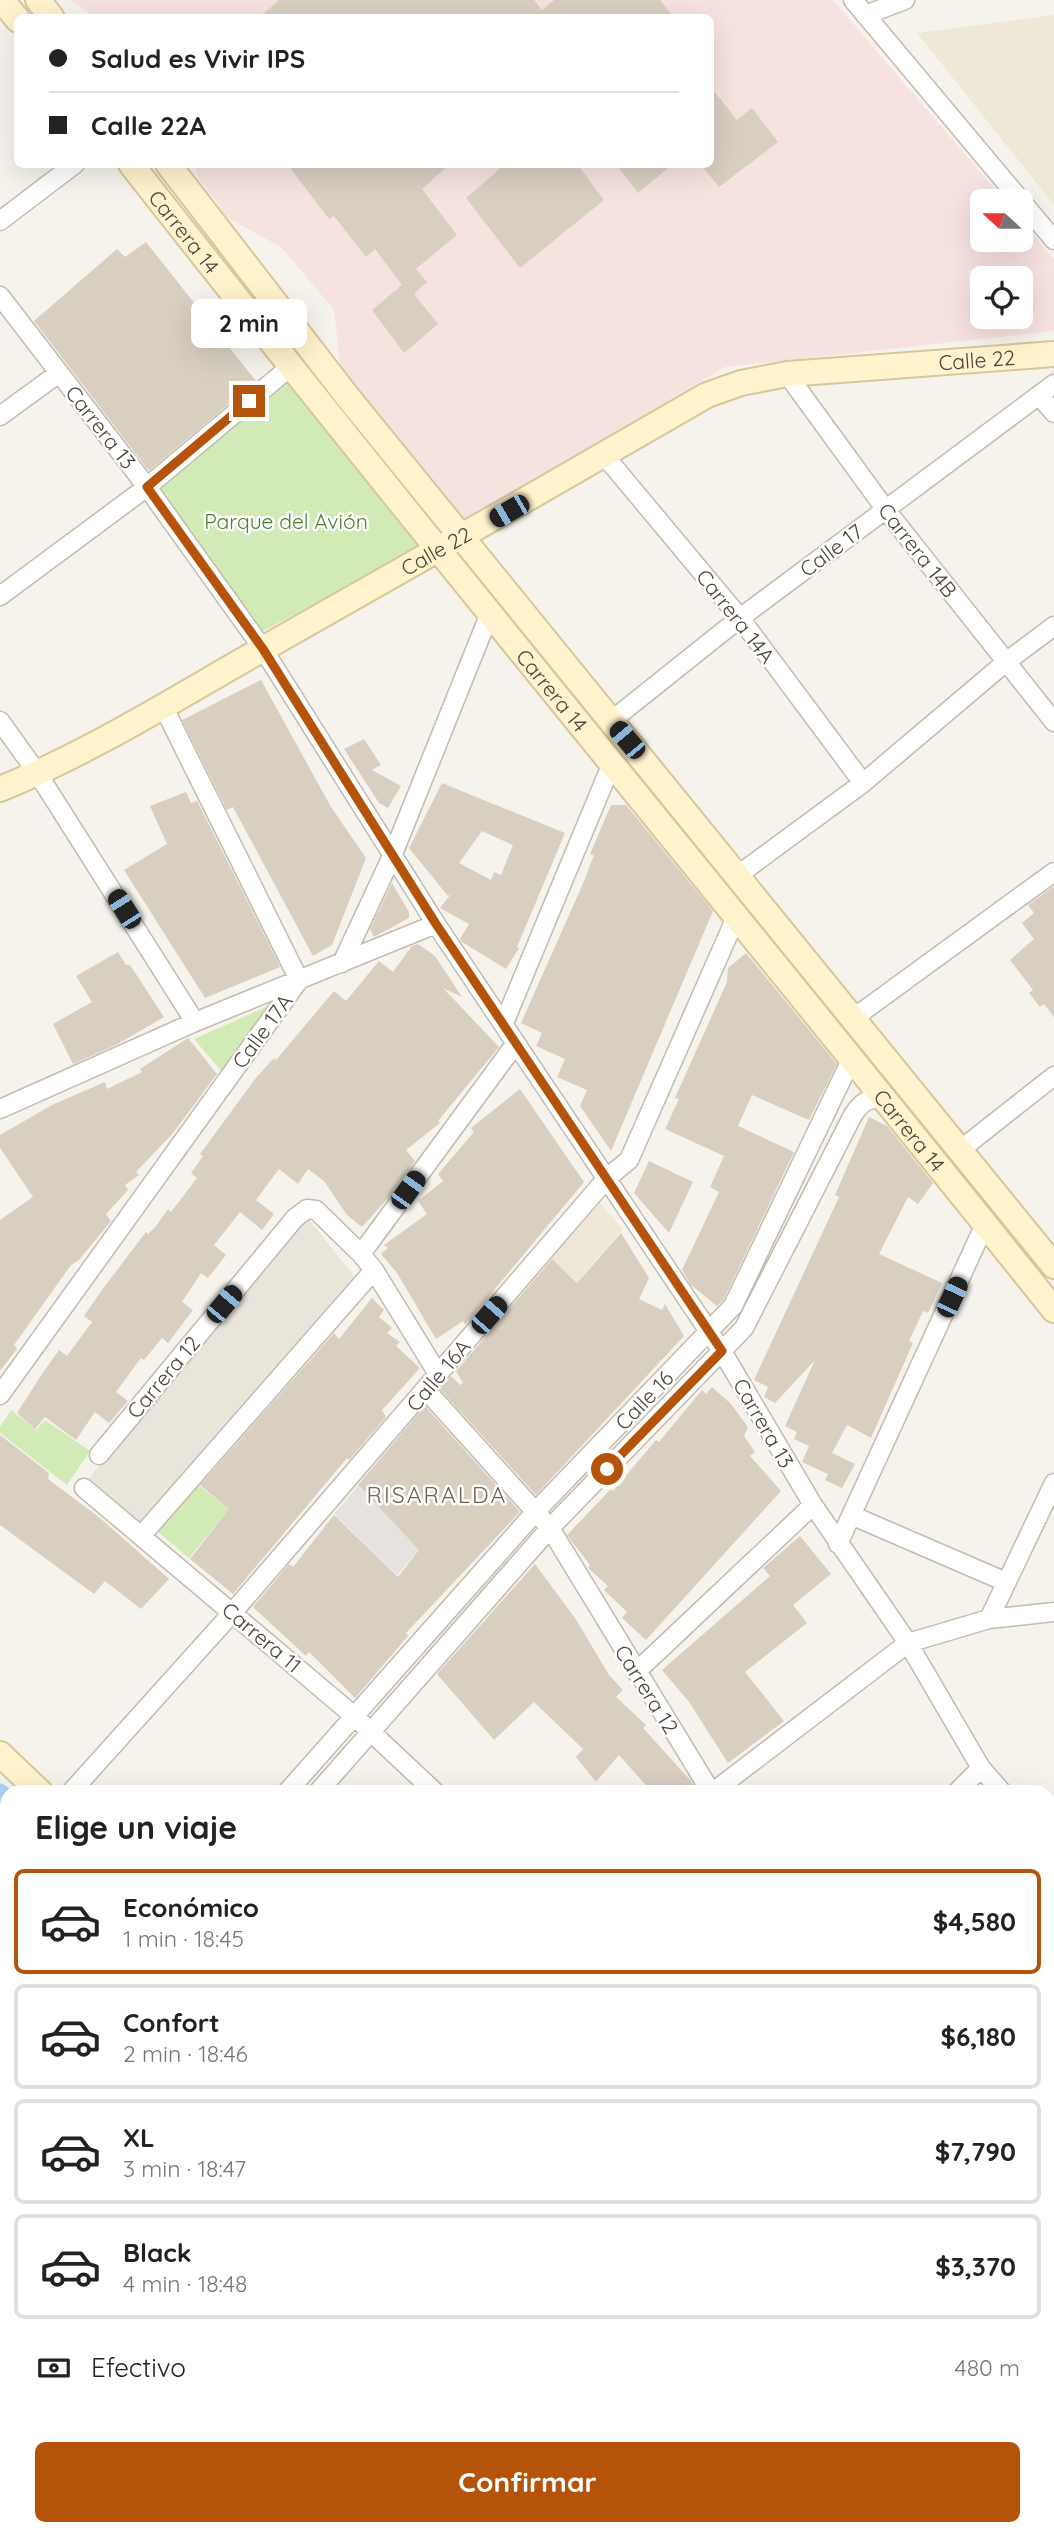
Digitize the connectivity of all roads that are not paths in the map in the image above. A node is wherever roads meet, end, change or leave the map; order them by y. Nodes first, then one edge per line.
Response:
1 (2, 0) edge
2 (38, 0) edge
3 (853, 0) edge
4 (905, 0) edge
5 (49, 14) edge
6 (14, 15) edge
7 (865, 15) junction
8 (70, 168) edge
9 (134, 168) edge
10 (171, 168) edge
11 (0, 221) edge
12 (1054, 240) edge
13 (0, 296) edge
14 (1054, 354) edge
15 (290, 367) junction
16 (59, 373) junction
17 (788, 374) junction
18 (1047, 389) edge
19 (1054, 413) edge
20 (0, 416) edge
21 (604, 455) junction
22 (147, 487) junction
23 (886, 510) junction
24 (462, 538) junction
25 (440, 551) junction
26 (0, 596) edge
27 (490, 612) junction
28 (740, 618) junction
29 (1054, 626) edge
30 (263, 649) junction
31 (1006, 662) junction
32 (163, 706) junction
33 (0, 721) edge
34 (611, 721) junction
35 (1054, 722) edge
36 (612, 763) junction
37 (37, 774) junction
38 (863, 783) junction
39 (0, 789) edge
40 (393, 854) junction
41 (1054, 872) edge
42 (738, 875) junction
43 (737, 915) junction
44 (436, 924) junction
45 (342, 963) junction
46 (299, 980) junction
47 (855, 1017) junction
48 (195, 1022) junction
49 (503, 1023) junction
50 (516, 1043) junction
51 (852, 1058) junction
52 (1054, 1076) edge
53 (886, 1100) junction
54 (0, 1109) edge
55 (960, 1150) junction
56 (607, 1178) junction
57 (985, 1224) junction
58 (361, 1254) junction
59 (1054, 1266) edge
60 (374, 1270) junction
61 (1054, 1310) edge
62 (708, 1333) junction
63 (722, 1351) junction
64 (438, 1374) junction
65 (426, 1390) junction
66 (0, 1395) edge
67 (99, 1455) dead end
68 (1054, 1483) edge
69 (84, 1488) dead end
70 (813, 1505) junction
71 (537, 1510) junction
72 (852, 1515) junction
73 (550, 1528) junction
74 (141, 1536) junction
75 (838, 1544) junction
76 (1006, 1582) junction
77 (233, 1612) junction
78 (1054, 1612) edge
79 (989, 1619) junction
80 (908, 1643) junction
81 (636, 1672) junction
82 (354, 1716) junction
83 (370, 1730) junction
84 (0, 1754) edge
85 (981, 1768) junction
86 (33, 1785) edge
87 (77, 1785) edge
88 (293, 1785) edge
89 (323, 1785) edge
90 (428, 1785) edge
91 (708, 1785) edge
92 (721, 1785) edge
93 (964, 1785) edge
94 (996, 1785) edge

1 - 6 main road
2 - 5 main road
3 - 7 street
4 - 7 street
7 - 12 street
8 - 11 street
9 - 15 main road, Carrera 14
10 - 24 main road, Carrera 14
13 - 16 street, Carrera 13
14 - 17 main road, Calle 22
15 - 22 street
15 - 25 main road, Carrera 14
16 - 20 street
16 - 22 street, Carrera 13
17 - 21 main road, Calle 22
17 - 23 street, Carrera 14B
18 - 19 street
18 - 23 street, Calle 17
21 - 24 main road, Calle 22
21 - 28 street, Carrera 14A
22 - 26 street
22 - 30 street, Carrera 13
23 - 28 street, Calle 17
23 - 31 street, Carrera 14B
24 - 25 main road, Calle 22
24 - 34 main road, Carrera 14
25 - 27 main road, Carrera 14
25 - 30 main road, Calle 22
27 - 36 main road, Carrera 14
27 - 40 street
28 - 34 street, Calle 17
28 - 38 street, Carrera 14A
29 - 31 street
30 - 32 main road, Calle 22
30 - 40 street, Carrera 13
31 - 35 street, Carrera 14B
31 - 38 street
32 - 37 main road, Calle 22
32 - 46 street
33 - 37 street
34 - 42 main road, Carrera 14
36 - 43 main road, Carrera 14
36 - 49 street
37 - 39 main road, Calle 22
37 - 48 street
38 - 42 street
40 - 44 street, Carrera 13
40 - 45 street
41 - 47 street
42 - 47 main road, Carrera 14
43 - 51 main road, Carrera 14
43 - 56 street, Calle 16A
44 - 45 street, Calle 17A
44 - 49 street, Carrera 13
45 - 46 street, Calle 17A
46 - 48 street
46 - 66 street, Calle 17A
47 - 55 main road, Carrera 14
48 - 54 street
49 - 50 street, Carrera 13
50 - 56 street, Carrera 13
50 - 58 street
51 - 53 main road, Carrera 14
51 - 62 street, Calle 16
52 - 55 street
53 - 57 main road, Carrera 14
53 - 63 street, Calle 16
55 - 59 main road, Carrera 14
56 - 62 street, Carrera 13
56 - 64 street, Calle 16A
57 - 61 main road, Carrera 14
57 - 72 street
58 - 60 street, Carrera 12
58 - 67 street, Carrera 12
60 - 64 street, Carrera 12
60 - 74 street
62 - 63 street, Carrera 13
62 - 71 street, Calle 16
63 - 70 street, Carrera 13
63 - 73 street, Calle 16
64 - 65 street, Calle 16A
65 - 71 street, Carrera 12
65 - 77 street, Calle 16A
68 - 76 street
69 - 74 street, Carrera 11
70 - 75 street, Carrera 13
70 - 81 street
71 - 73 street, Carrera 12
71 - 82 street, Calle 16
72 - 75 street
72 - 76 street
73 - 81 street, Carrera 12
73 - 83 street, Calle 16
74 - 77 street, Carrera 11
75 - 80 street, Carrera 13
76 - 79 street
77 - 82 street, Carrera 11
77 - 87 street, Calle 16A
78 - 79 street
79 - 80 street
80 - 85 street, Carrera 13
80 - 92 street
81 - 91 street, Carrera 12
82 - 83 street, Carrera 11
82 - 88 street, Calle 16
83 - 89 street, Calle 16
83 - 90 street, Carrera 11
84 - 86 main road
85 - 93 street
85 - 94 street, Carrera 13

